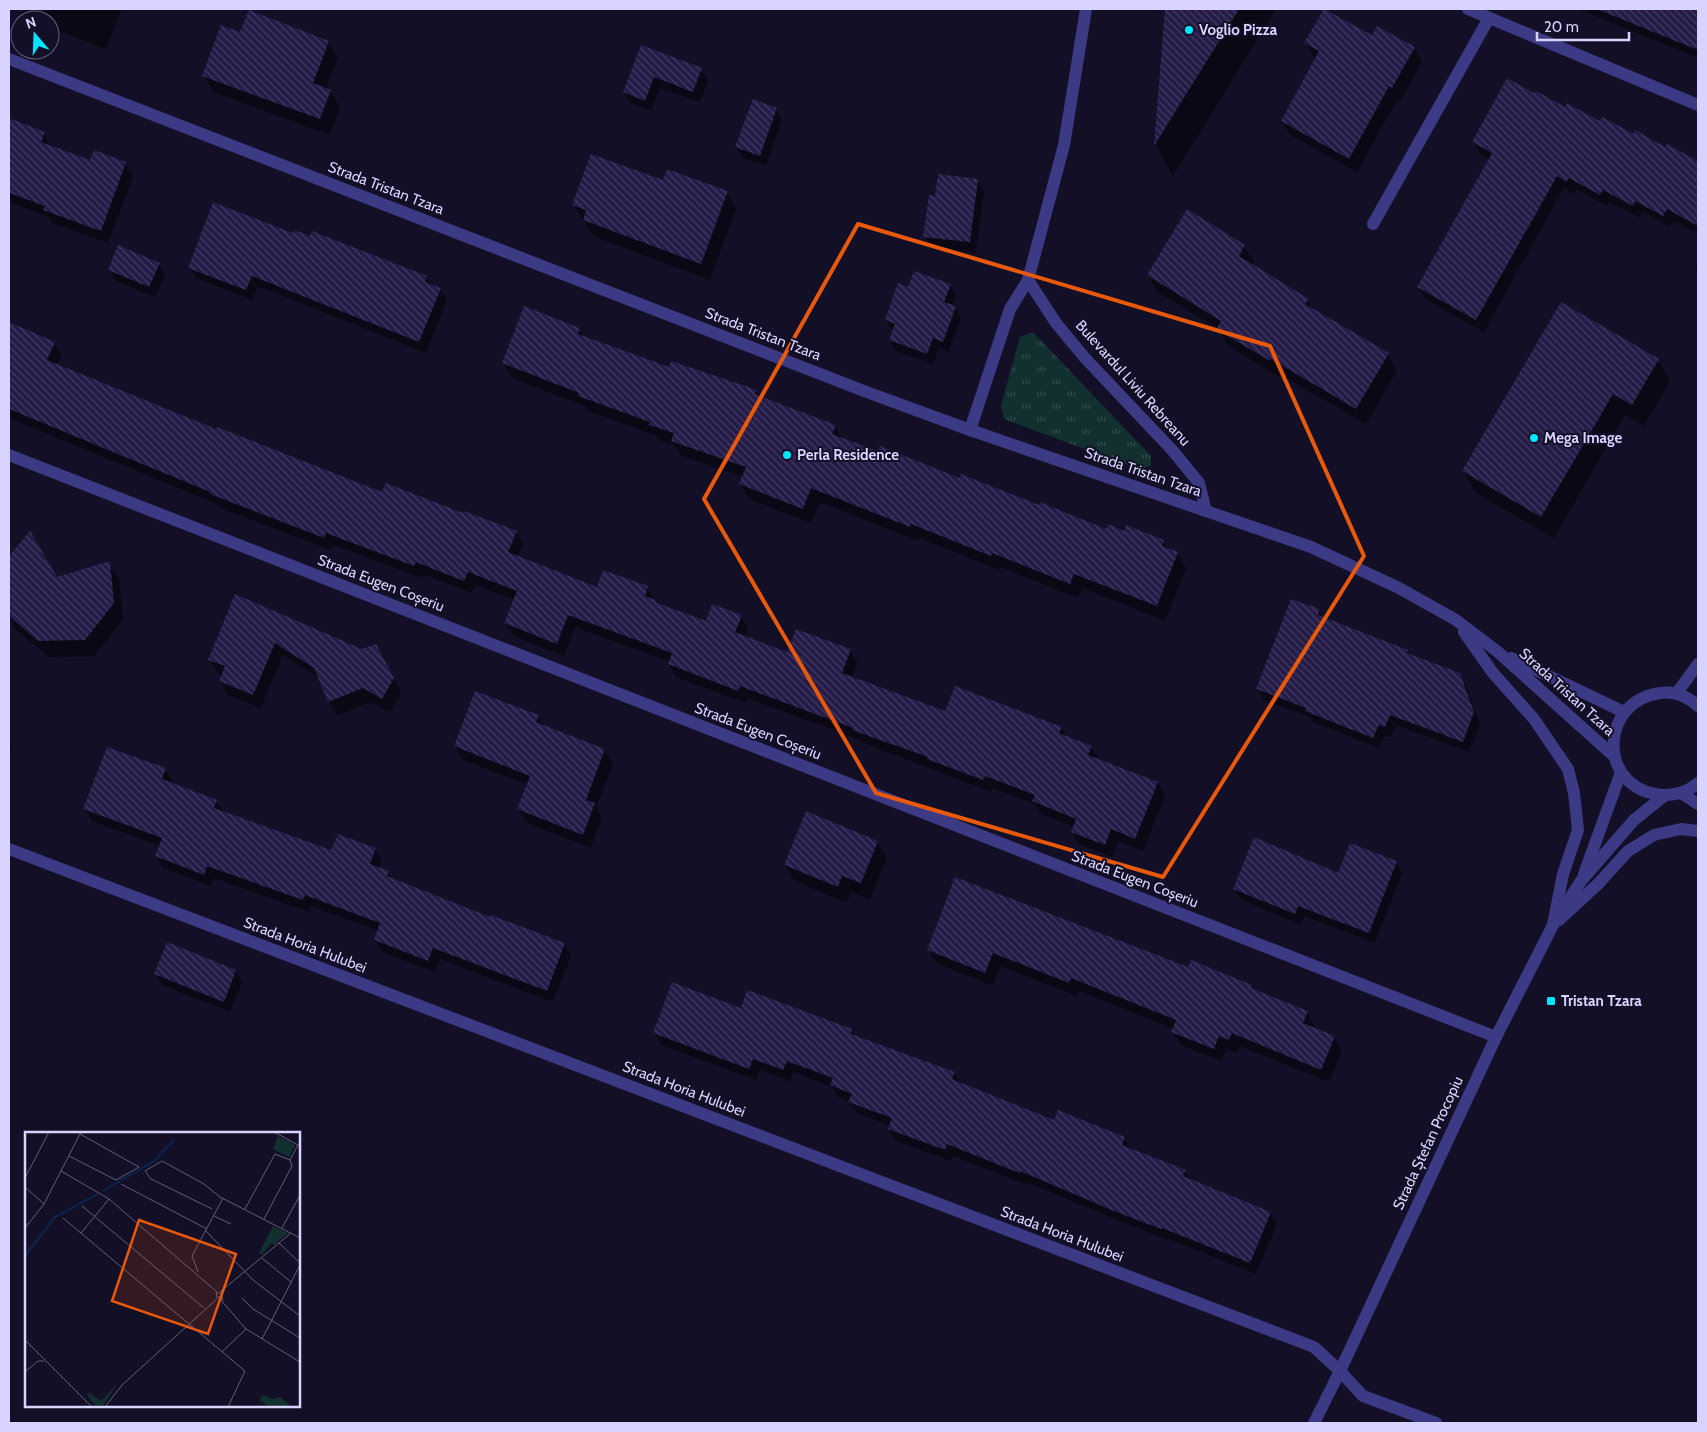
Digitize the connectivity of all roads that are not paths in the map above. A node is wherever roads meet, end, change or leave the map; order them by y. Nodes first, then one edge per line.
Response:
1 (1086, 9) edge
2 (1468, 9) edge
3 (1489, 18) junction
4 (9, 59) edge
5 (1698, 105) edge
6 (1373, 224) dead end
7 (1028, 280) junction
8 (970, 430) junction
9 (9, 455) edge
10 (1206, 511) junction
11 (1456, 620) junction
12 (1498, 652) junction
13 (1698, 664) edge
14 (1676, 694) junction
15 (1698, 706) edge
16 (1624, 712) junction
17 (1614, 757) junction
18 (1621, 772) junction
19 (1698, 783) edge
20 (1680, 793) junction
21 (1664, 796) junction
22 (1698, 804) edge
23 (1698, 831) edge
24 (9, 849) edge
25 (1581, 881) junction
26 (1553, 925) junction
27 (1496, 1037) junction
28 (1340, 1371) junction
29 (1314, 1423) edge
30 (1436, 1423) edge

1 - 7 street
2 - 3 street
3 - 5 street
3 - 6 street
4 - 8 street, Strada Tristan Tzara
7 - 8 street
7 - 10 street, Bulevardul Liviu Rebreanu
8 - 10 street, Strada Tristan Tzara
9 - 27 street, Strada Eugen Coșeriu
10 - 11 street, Strada Tristan Tzara
11 - 12 street, Strada Tristan Tzara
11 - 26 street
12 - 16 street, Strada Tristan Tzara
12 - 17 street, Strada Tristan Tzara
13 - 14 street
14 - 15 street
14 - 16 street
16 - 17 street
17 - 18 street
18 - 21 street
18 - 25 street, Strada Ștefan Procopiu
19 - 20 street
20 - 21 street
20 - 22 street
21 - 25 street, Strada Ștefan Procopiu
23 - 26 street
24 - 28 street, Strada Horia Hulubei
25 - 26 street, Strada Ștefan Procopiu
26 - 27 street, Strada Ștefan Procopiu
27 - 28 street, Strada Ștefan Procopiu
28 - 29 street, Strada Ștefan Procopiu
28 - 30 street, Strada Horia Hulubei

